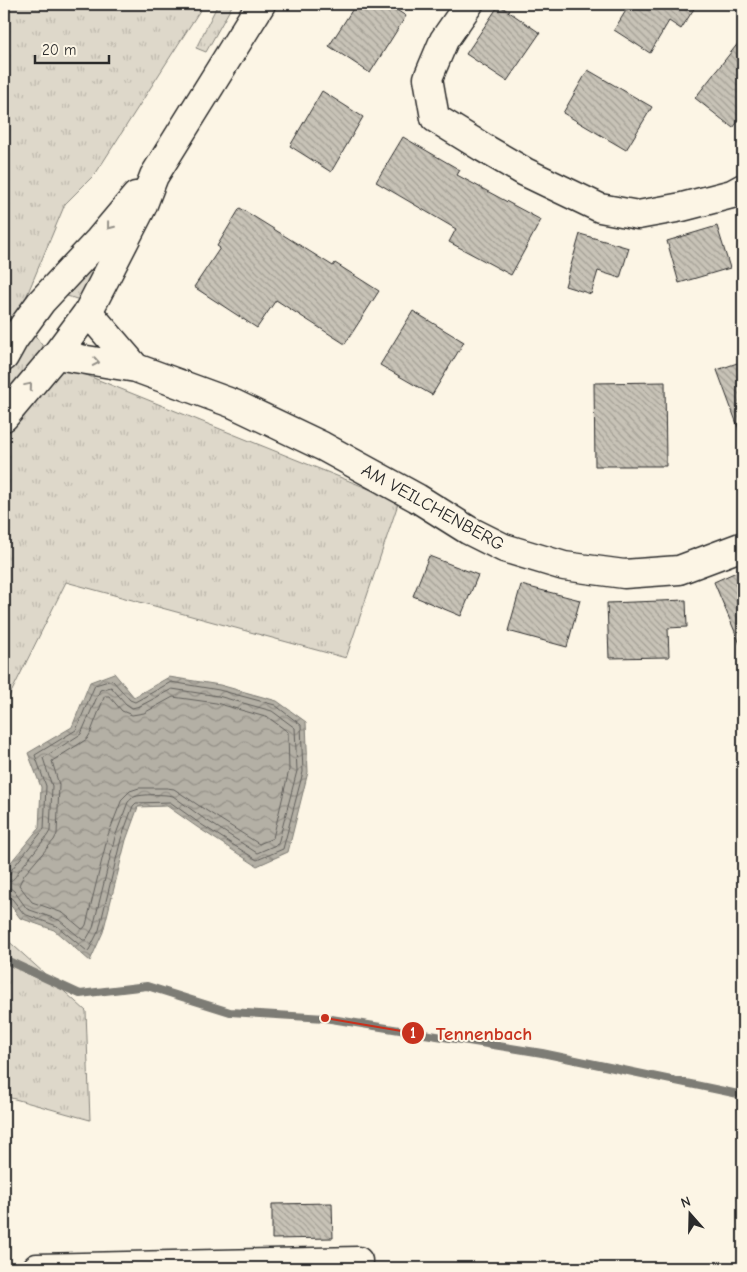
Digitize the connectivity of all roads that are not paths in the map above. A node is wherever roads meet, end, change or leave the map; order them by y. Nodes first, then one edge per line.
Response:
1 (261, 4) edge
2 (469, 4) edge
3 (154, 176) junction
4 (743, 188) edge
5 (38, 306) junction
6 (88, 312) junction
7 (56, 355) junction
8 (4, 357) edge
9 (136, 368) junction
10 (4, 417) edge
11 (743, 546) edge
12 (358, 1260) dead end
13 (332, 1265) edge
14 (237, 1266) edge
15 (37, 1268) edge

1 - 3 street
2 - 4 street
3 -> 5 street
3 - 6 street
5 - 6 street
5 - 7 street
5 - 8 street
6 - 7 street
6 - 9 street, AM VEILCHENBERG
7 -> 9 street, AM VEILCHENBERG
10 -> 7 street
9 - 11 street, AM VEILCHENBERG
12 - 13 street
13 - 14 street
14 - 15 street

